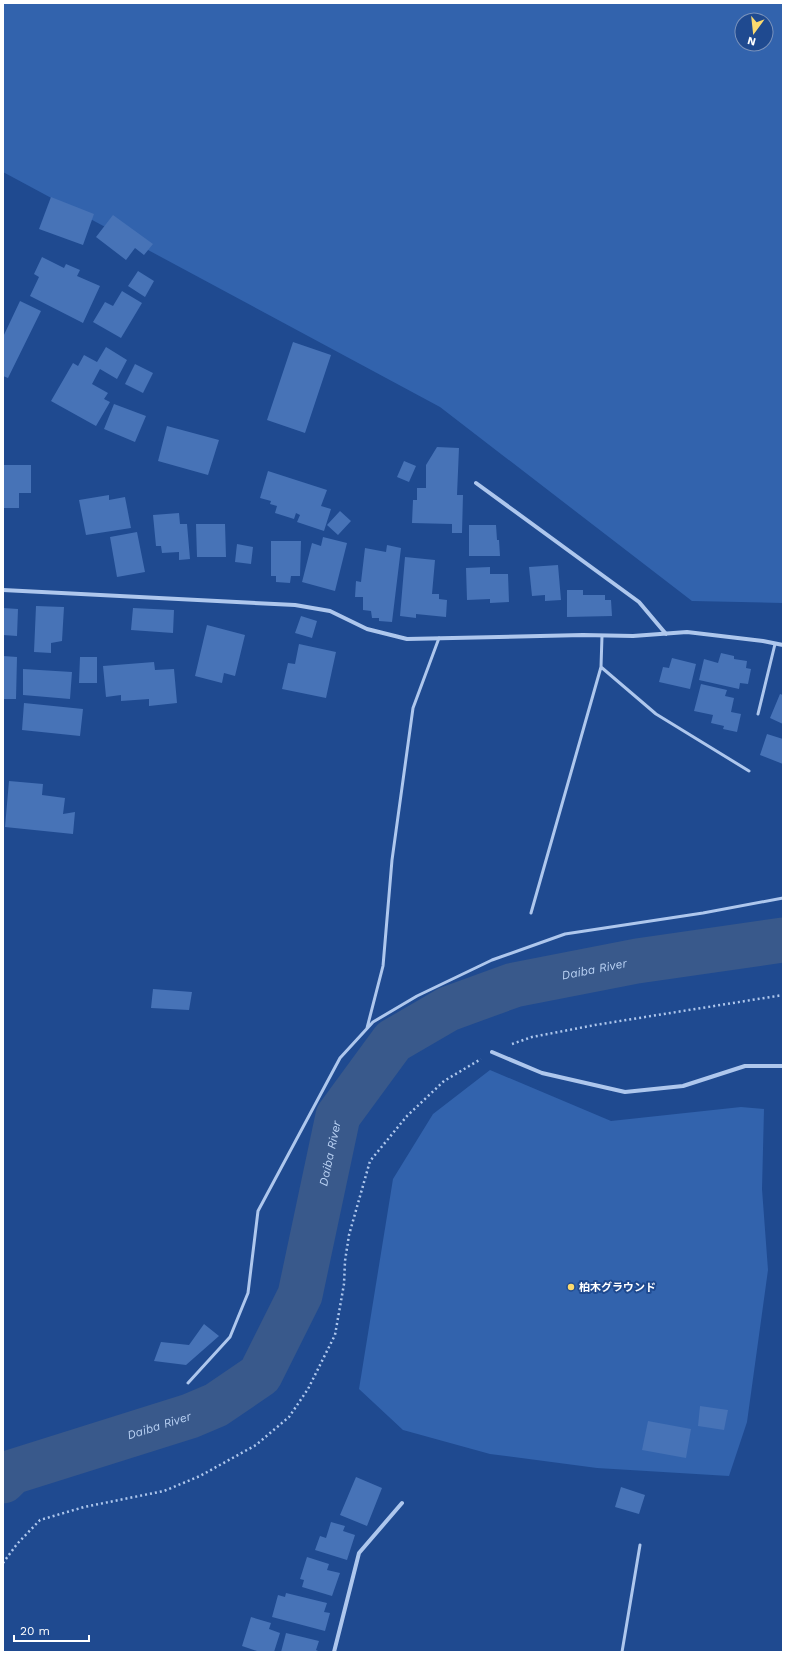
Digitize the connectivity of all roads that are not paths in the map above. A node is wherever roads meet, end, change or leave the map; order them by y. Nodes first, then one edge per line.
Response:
1 (476, 483) dead end
2 (3, 590) edge
3 (666, 634) junction
4 (602, 636) junction
5 (439, 638) junction
6 (775, 644) junction
7 (783, 645) edge
8 (601, 666) junction
9 (758, 714) dead end
10 (749, 771) dead end
11 (783, 898) edge
12 (530, 913) dead end
13 (366, 1029) junction
14 (492, 1052) road end
15 (783, 1066) edge
16 (188, 1384) dead end
17 (402, 1503) dead end
18 (640, 1544) dead end
19 (334, 1652) edge
20 (622, 1652) edge

1 - 3 street
2 - 5 street
3 - 4 street
3 - 6 street
4 - 5 street
4 - 8 lane
5 - 13 lane
6 - 7 street
6 - 9 lane
8 - 10 lane
8 - 12 lane
11 - 13 lane
13 - 16 lane
14 - 15 street
17 - 19 street
18 - 20 lane

